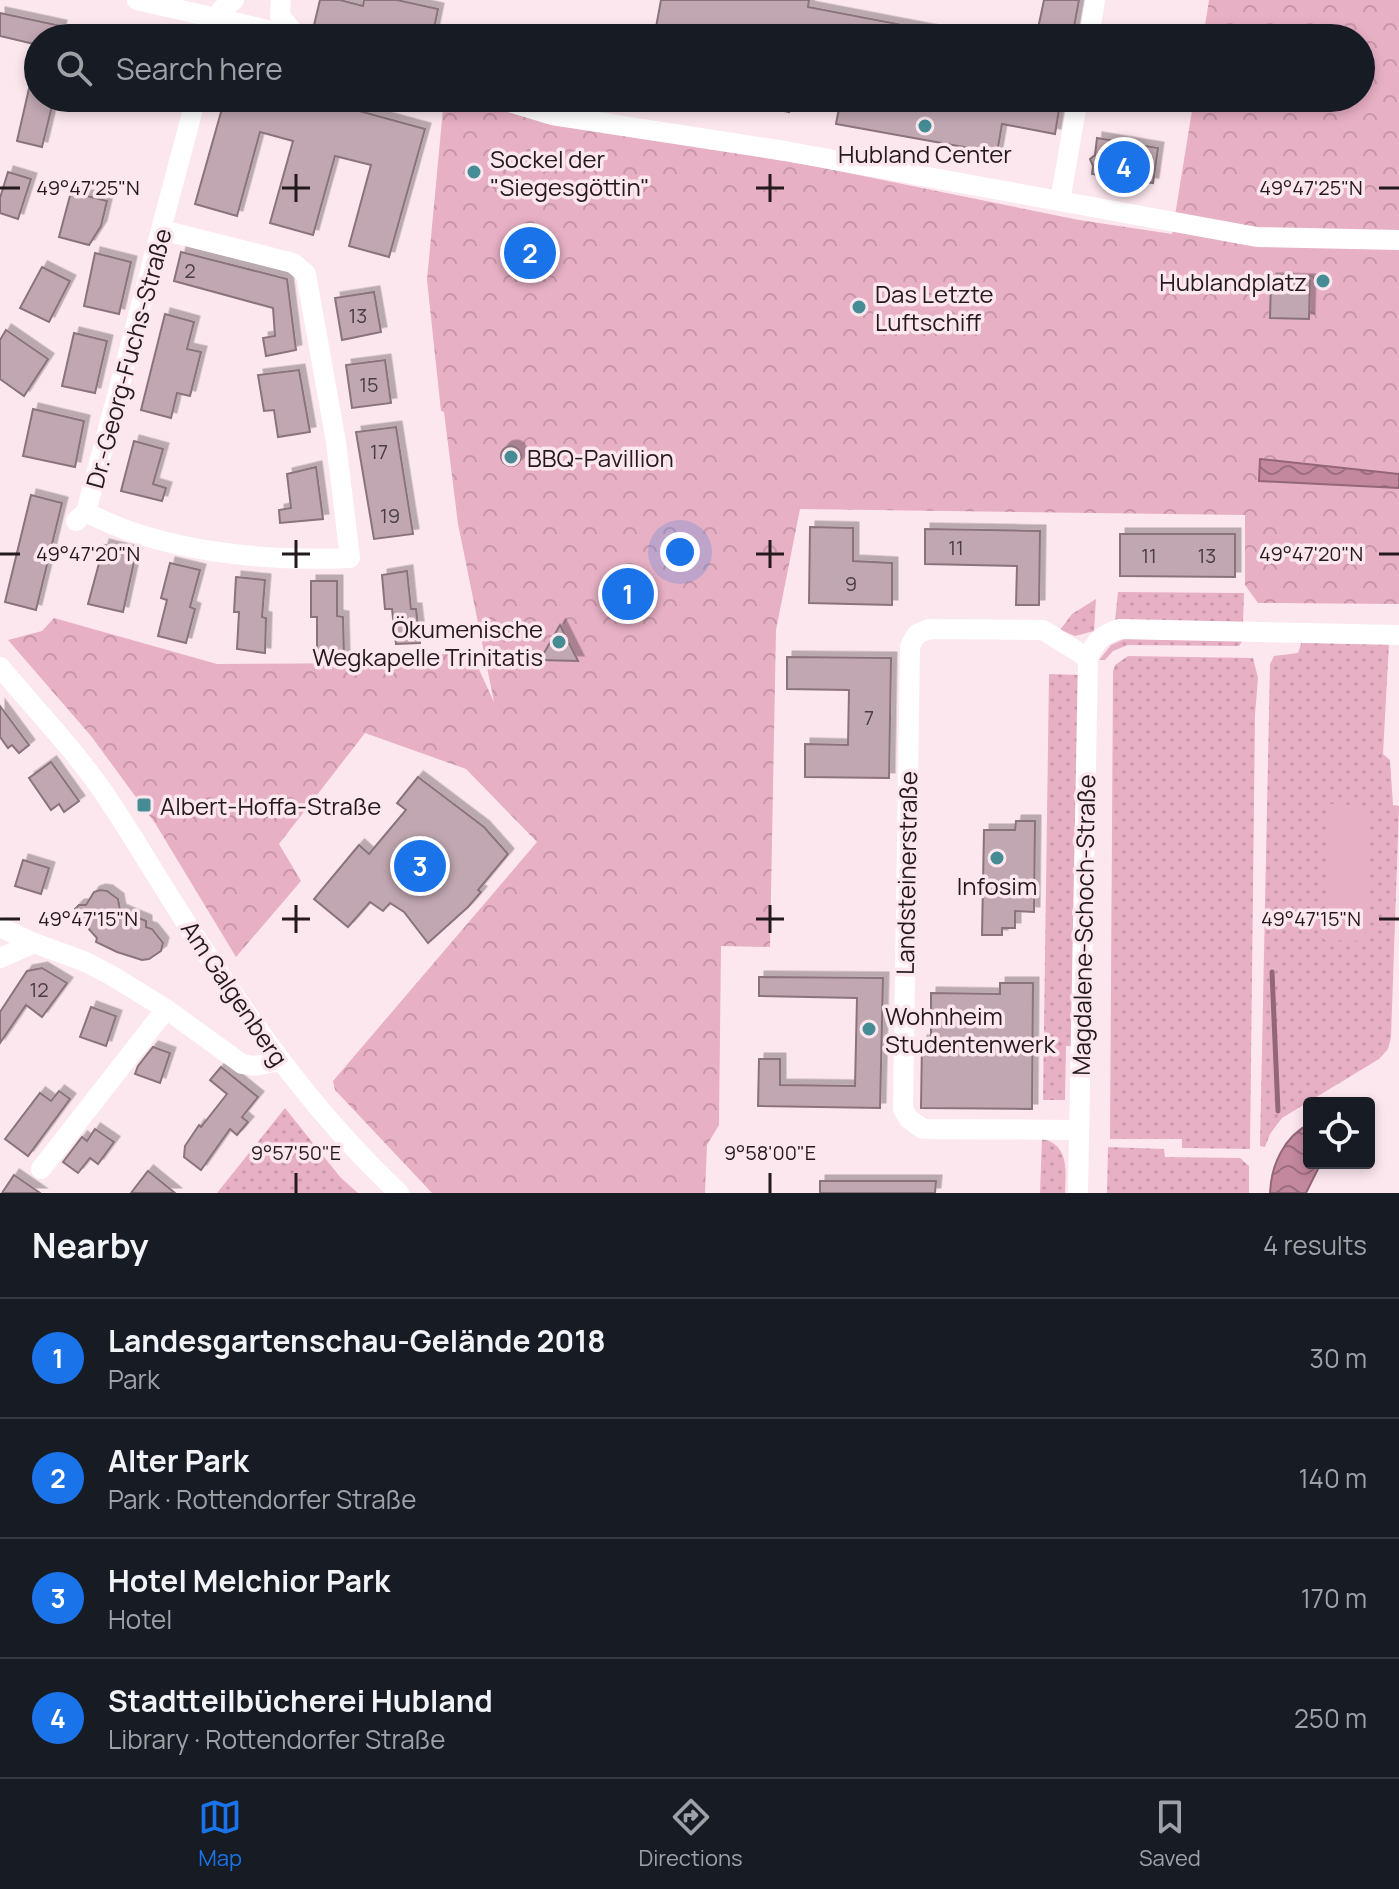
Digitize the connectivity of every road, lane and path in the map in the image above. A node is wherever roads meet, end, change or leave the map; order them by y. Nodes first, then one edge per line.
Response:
1 (137, 0) edge
2 (234, 0) edge
3 (281, 0) edge
4 (1095, 0) edge
5 (203, 24) edge
6 (216, 24) edge
7 (288, 24) edge
8 (1091, 24) edge
9 (192, 112) edge
10 (542, 112) edge
11 (1076, 112) edge
12 (1060, 201) junction
13 (162, 230) junction
14 (1399, 240) edge
15 (1399, 635) edge
16 (1088, 658) junction
17 (2, 673) edge
18 (0, 927) edge
19 (34, 943) junction
20 (0, 958) edge
21 (166, 1009) junction
22 (280, 1061) junction
23 (1079, 1130) junction
24 (41, 1169) dead end
25 (399, 1193) edge
26 (1078, 1193) edge

1 - 5 street
2 - 6 street
3 - 7 street
4 - 8 street
9 - 13 street, Dr.-Georg-Fuchs-Straße
10 - 12 street
11 - 12 street
12 - 14 street
13 - 13 street, Dr.-Georg-Fuchs-Straße
15 - 16 street
16 - 23 street, Magdalene-Schoch-Straße
16 - 23 street, Landsteinerstraße
17 - 22 street, Am Galgenberg
18 - 19 street
19 - 20 street
19 - 21 street
21 - 22 street
21 - 24 street
22 - 25 street, Am Galgenberg
23 - 26 street, Magdalene-Schoch-Straße

